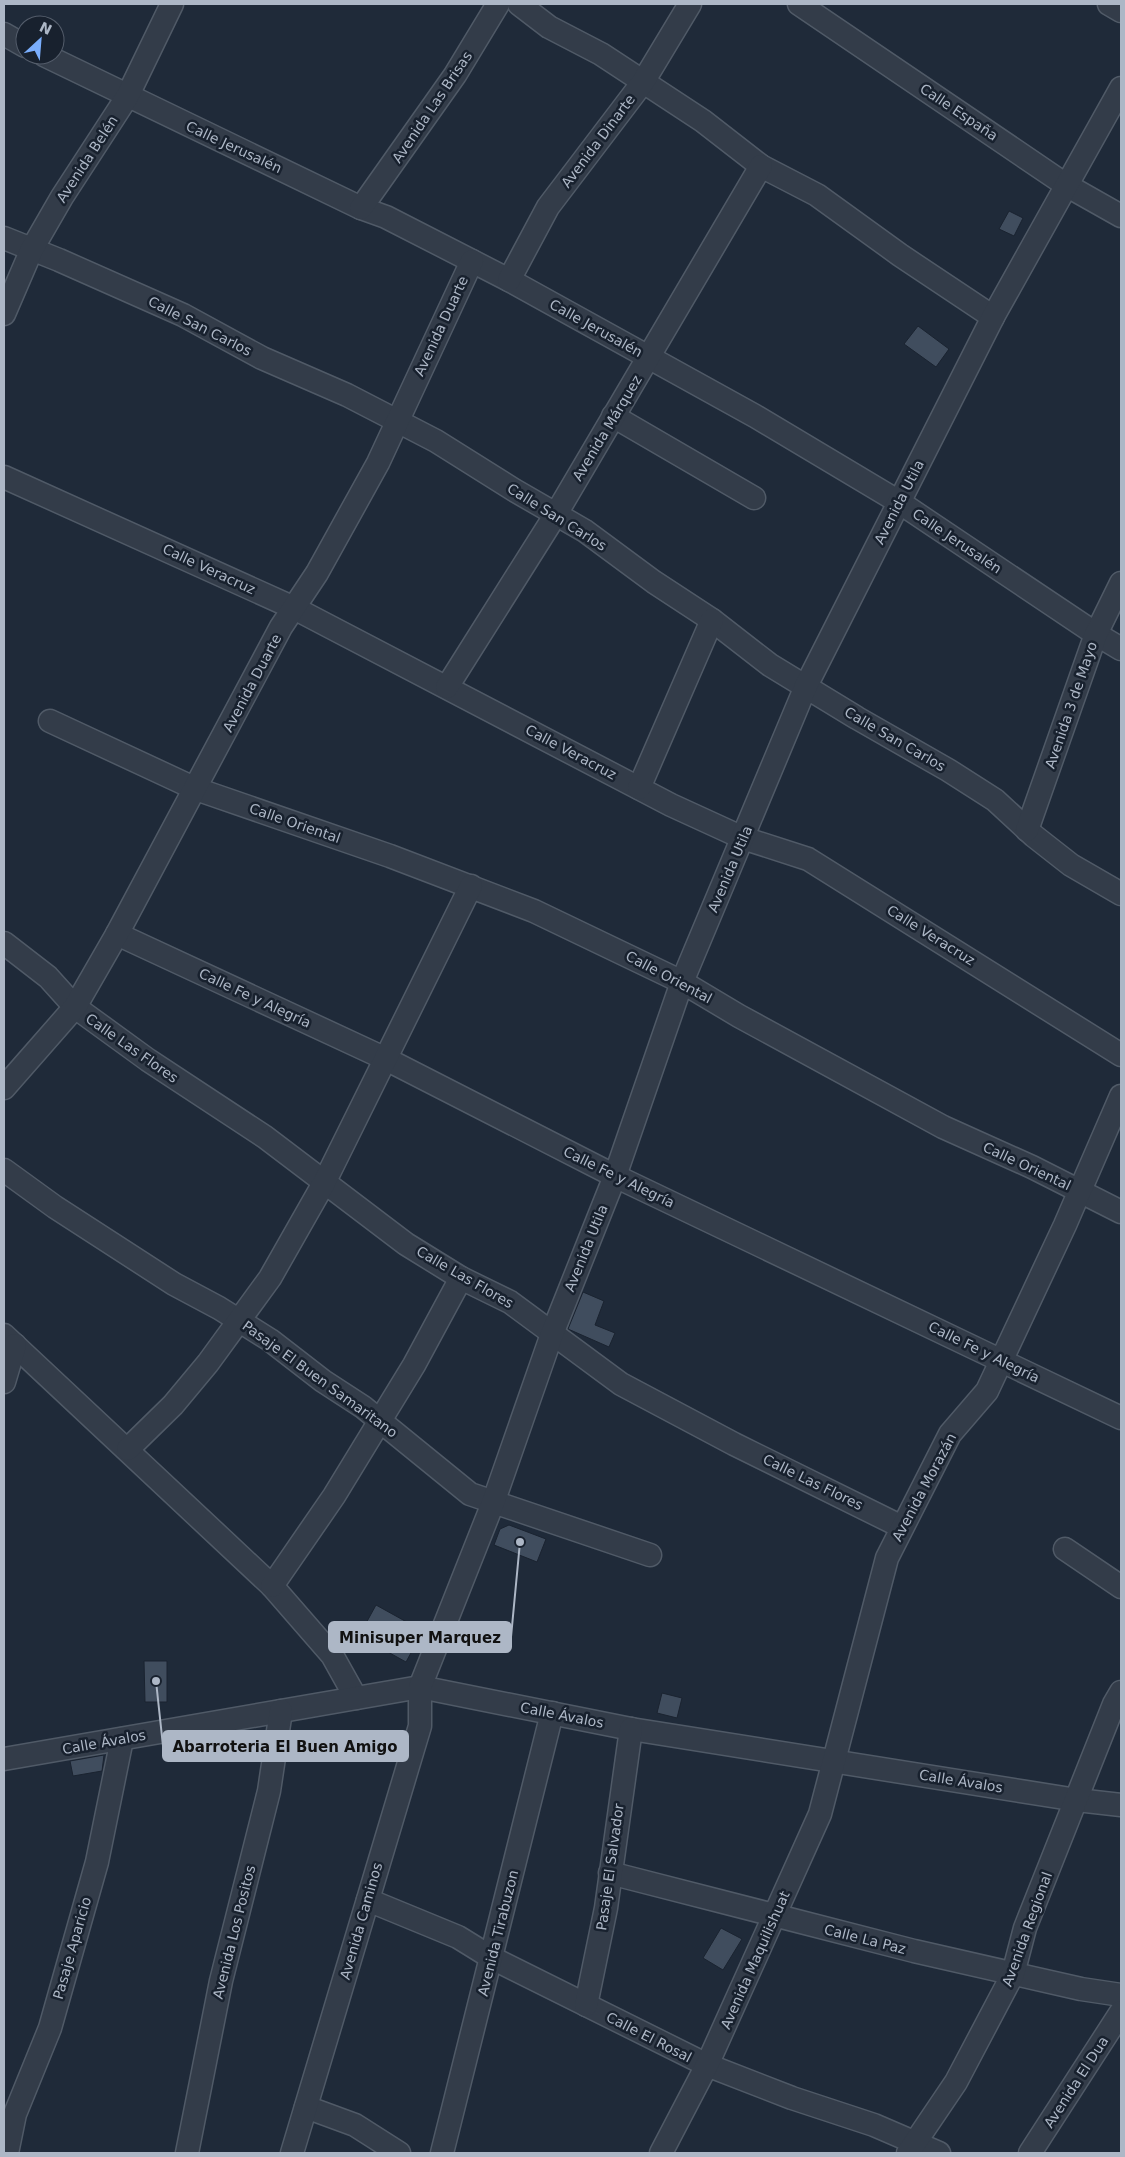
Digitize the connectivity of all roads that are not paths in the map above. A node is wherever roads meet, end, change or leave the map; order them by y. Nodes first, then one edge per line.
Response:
1 (172, 4) edge
2 (498, 4) edge
3 (519, 4) edge
4 (690, 4) edge
5 (799, 4) edge
6 (1109, 4) edge
7 (1121, 11) edge
8 (4, 34) edge
9 (15, 40) edge
10 (64, 65) edge
11 (643, 82) junction
12 (1121, 88) edge
13 (127, 96) junction
14 (761, 166) junction
15 (1066, 185) junction
16 (360, 208) junction
17 (1121, 216) edge
18 (4, 238) edge
19 (32, 249) junction
20 (472, 261) junction
21 (509, 280) junction
22 (4, 314) edge
23 (993, 317) junction
24 (649, 357) junction
25 (614, 416) junction
26 (398, 420) junction
27 (4, 477) edge
28 (754, 498) dead end
29 (899, 502) junction
30 (556, 514) junction
31 (1121, 583) edge
32 (294, 608) junction
33 (712, 620) junction
34 (1096, 634) junction
35 (1121, 649) edge
36 (806, 686) junction
37 (447, 687) junction
38 (50, 721) dead end
39 (639, 788) junction
40 (196, 789) junction
41 (1027, 830) junction
42 (743, 838) junction
43 (471, 886) junction
44 (1121, 894) edge
45 (117, 934) junction
46 (4, 943) edge
47 (682, 982) junction
48 (75, 1007) junction
49 (1121, 1055) edge
50 (386, 1059) junction
51 (4, 1088) edge
52 (1121, 1096) edge
53 (4, 1170) edge
54 (615, 1176) junction
55 (324, 1184) junction
56 (1080, 1191) junction
57 (1121, 1212) edge
58 (461, 1278) junction
59 (238, 1320) junction
60 (552, 1334) junction
61 (9, 1340) edge
62 (1002, 1360) junction
63 (4, 1382) edge
64 (1121, 1418) edge
65 (380, 1421) junction
66 (128, 1449) junction
67 (493, 1502) junction
68 (902, 1527) junction
69 (1065, 1549) dead end
70 (650, 1555) dead end
71 (272, 1586) junction
72 (1121, 1587) edge
73 (420, 1687) junction
74 (1121, 1692) edge
75 (356, 1698) junction
76 (281, 1711) junction
77 (552, 1713) junction
78 (631, 1728) junction
79 (122, 1739) junction
80 (4, 1759) edge
81 (834, 1761) junction
82 (1077, 1800) junction
83 (1121, 1805) edge
84 (610, 1873) junction
85 (368, 1900) junction
86 (774, 1916) junction
87 (492, 1958) junction
88 (1013, 1974) junction
89 (1121, 1995) edge
90 (586, 2005) junction
91 (1121, 2012) edge
92 (707, 2066) junction
93 (306, 2107) junction
94 (911, 2148) edge
95 (7, 2153) edge
96 (188, 2153) edge
97 (292, 2153) edge
98 (399, 2153) edge
99 (442, 2153) edge
100 (661, 2153) edge
101 (940, 2153) edge
102 (1030, 2153) edge

1 - 13 street, Avenida Belén
2 - 16 street, Avenida Las Brisas
3 - 11 street
4 - 11 street, Avenida Dinarte
5 - 15 street, Calle España
6 - 7 street
8 - 9 street
10 - 13 street, Calle Jerusalén
11 - 14 street
11 - 21 street, Avenida Dinarte
12 - 15 street, Avenida Utila
13 - 16 street, Calle Jerusalén
13 - 19 street, Avenida Belén
14 - 23 street
14 - 24 street, Avenida Márquez
15 - 17 street, Calle España
15 - 23 street, Avenida Utila
16 - 20 street, Calle Jerusalén
18 - 19 street, Calle San Carlos
19 - 22 street, Avenida Belén
19 - 26 street, Calle San Carlos
20 - 21 street, Calle Jerusalén
20 - 26 street, Avenida Duarte
21 - 24 street, Calle Jerusalén
23 - 29 street, Avenida Utila
24 - 25 street, Avenida Márquez
24 - 29 street, Calle Jerusalén
25 - 28 street
25 - 30 street, Avenida Márquez
26 - 30 street, Calle San Carlos
26 - 32 street, Avenida Duarte
27 - 32 street, Calle Veracruz
29 - 34 street, Calle Jerusalén
29 - 36 street, Avenida Utila
30 - 33 street, Calle San Carlos
30 - 37 street, Avenida Márquez
31 - 34 street, Avenida 3 de Mayo
32 - 37 street, Calle Veracruz
32 - 40 street, Avenida Duarte
33 - 36 street, Calle San Carlos
33 - 39 street
34 - 35 street, Calle Jerusalén
34 - 41 street, Avenida 3 de Mayo
36 - 41 street, Calle San Carlos
36 - 42 street, Avenida Utila
37 - 39 street, Calle Veracruz
38 - 40 street, Calle Oriental
39 - 42 street, Calle Veracruz
40 - 43 street, Calle Oriental
40 - 45 street, Avenida Duarte
41 - 44 street, Calle San Carlos
42 - 47 street, Avenida Utila
42 - 49 street, Calle Veracruz
43 - 47 street, Calle Oriental
43 - 50 street
45 - 48 street, Avenida Duarte
45 - 50 street, Calle Fe y Alegría
46 - 48 street, Calle Las Flores
47 - 54 street, Avenida Utila
47 - 56 street, Calle Oriental
48 - 51 street, Avenida Duarte
48 - 55 street, Calle Las Flores
50 - 54 street, Calle Fe y Alegría
50 - 55 street
52 - 56 street, Avenida Morazán
53 - 59 street, Pasaje El Buen Samaritano
54 - 60 street, Avenida Utila
54 - 62 street, Calle Fe y Alegría
55 - 58 street, Calle Las Flores
55 - 59 street
56 - 57 street, Calle Oriental
56 - 62 street, Avenida Morazán
58 - 60 street, Calle Las Flores
58 - 65 street
59 - 65 street, Pasaje El Buen Samaritano
59 - 66 street
60 - 67 street, Avenida Utila
60 - 68 street, Calle Las Flores
61 - 63 street
61 - 66 street
62 - 64 street, Calle Fe y Alegría
62 - 68 street, Avenida Morazán
65 - 67 street, Pasaje El Buen Samaritano
65 - 71 street
66 - 71 street
67 - 70 street, Pasaje El Buen Samaritano
67 - 73 street, Avenida Utila
68 - 81 street, Avenida Morazán
69 - 72 street
71 - 75 street
73 - 75 street, Calle Ávalos
73 - 77 street, Calle Ávalos
73 - 85 street, Avenida Caminos
74 - 82 street, Avenida Regional
75 - 76 street, Calle Ávalos
76 - 79 street, Calle Ávalos
76 - 96 street, Avenida Los Positos
77 - 78 street, Calle Ávalos
77 - 87 street, Avenida Tirabuzon
78 - 81 street, Calle Ávalos
78 - 84 street, Pasaje El Salvador
79 - 80 street, Calle Ávalos
79 - 95 street, Pasaje Aparicio
81 - 82 street, Calle Ávalos
81 - 86 street, Avenida Maquilishuat
82 - 83 street, Calle Ávalos
82 - 88 street, Avenida Regional
84 - 86 street, Calle La Paz
84 - 90 street, Pasaje El Salvador
85 - 87 street, Calle El Rosal
85 - 93 street, Avenida Caminos
86 - 88 street, Calle La Paz
86 - 92 street, Avenida Maquilishuat
87 - 90 street, Calle El Rosal
87 - 99 street, Avenida Tirabuzon
88 - 89 street, Calle La Paz
88 - 94 street, Avenida Regional
90 - 92 street, Calle El Rosal
91 - 102 street, Avenida El Dua
92 - 94 street, Calle El Rosal
92 - 100 street, Avenida Maquilishuat
93 - 97 street, Avenida Caminos
93 - 98 street
94 - 101 street, Calle El Rosal

